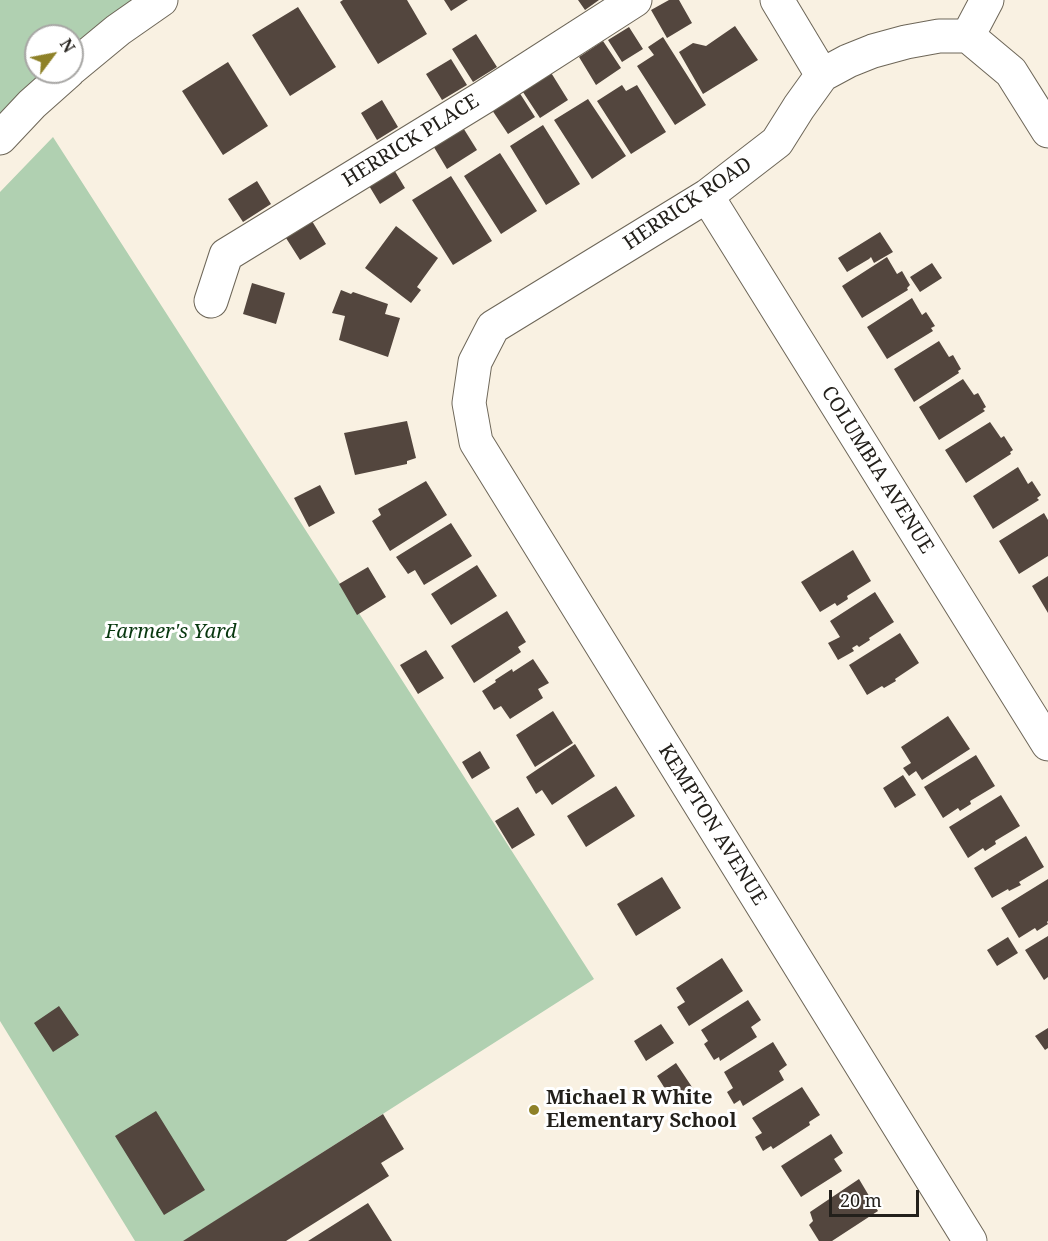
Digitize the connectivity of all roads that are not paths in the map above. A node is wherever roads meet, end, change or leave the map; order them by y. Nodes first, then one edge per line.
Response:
1 (161, 0) edge
2 (635, 0) edge
3 (777, 0) edge
4 (987, 0) edge
5 (968, 36) junction
6 (84, 58) edge
7 (822, 75) junction
8 (54, 84) edge
9 (1048, 131) edge
10 (0, 138) edge
11 (707, 196) junction
12 (211, 301) dead end
13 (469, 403) joint
14 (1048, 744) edge
15 (970, 1241) edge

1 - 6 street
2 - 12 street, HERRICK PLACE
3 - 7 street
4 - 5 street
5 - 7 street, HERRICK ROAD
5 - 9 street
7 - 11 street, HERRICK ROAD
8 - 10 street
11 - 13 street, HERRICK ROAD
11 - 14 street, COLUMBIA AVENUE
13 - 15 street, KEMPTON AVENUE

